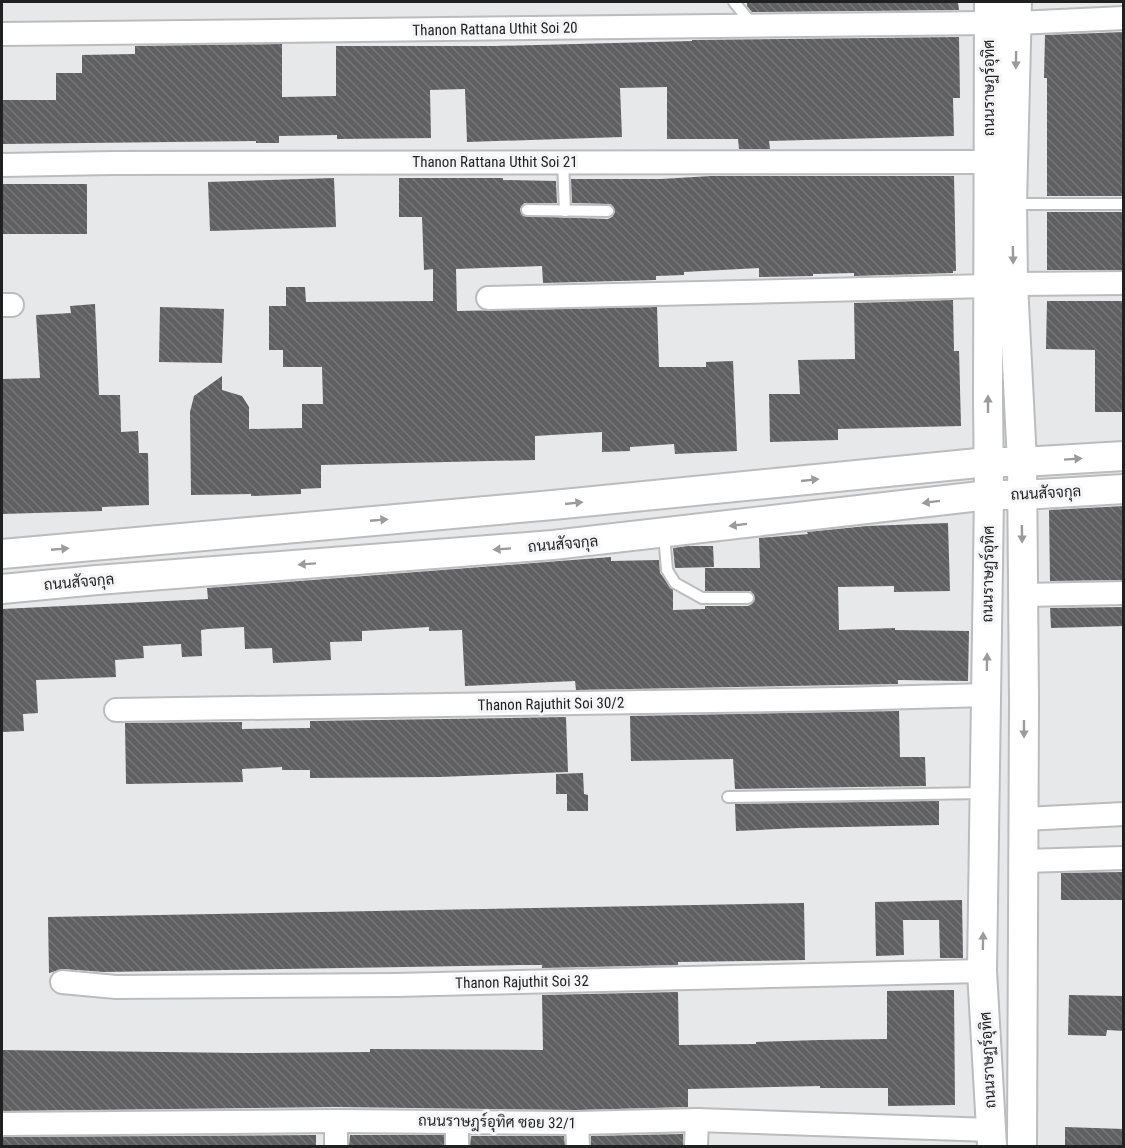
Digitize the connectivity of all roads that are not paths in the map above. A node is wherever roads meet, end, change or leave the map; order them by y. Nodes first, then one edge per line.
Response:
1 (734, 2) edge
2 (989, 12) edge
3 (1017, 12) edge
4 (1124, 18) edge
5 (753, 26) junction
6 (2, 34) edge
7 (563, 162) junction
8 (989, 162) junction
9 (2, 165) edge
10 (1012, 204) junction
11 (1124, 204) edge
12 (527, 210) dead end
13 (608, 211) dead end
14 (564, 212) junction
15 (1124, 283) edge
16 (1001, 285) junction
17 (488, 298) dead end
18 (1124, 456) edge
19 (988, 462) junction
20 (1022, 462) junction
21 (1124, 489) edge
22 (989, 495) junction
23 (1022, 495) junction
24 (664, 534) junction
25 (2, 554) edge
26 (2, 589) edge
27 (1124, 592) edge
28 (1023, 595) junction
29 (748, 598) dead end
30 (987, 695) junction
31 (116, 710) dead end
32 (985, 793) junction
33 (728, 797) dead end
34 (1124, 814) edge
35 (1024, 819) junction
36 (1124, 858) edge
37 (1024, 861) junction
38 (982, 971) junction
39 (62, 982) dead end
40 (697, 1120) junction
41 (336, 1121) junction
42 (457, 1122) junction
43 (577, 1123) junction
44 (2, 1124) edge
45 (992, 1138) edge
46 (336, 1146) edge
47 (457, 1146) edge
48 (578, 1146) edge
49 (696, 1146) edge
50 (1023, 1146) edge

1 - 5 lane
2 - 5 street, Thanon Rattana Uthit Soi 20
2 - 8 street, ถนนราษฏร์อุทิศ
3 - 4 street
3 -> 10 street, ถนนราษฏร์อุทิศ
5 - 6 street, Thanon Rattana Uthit Soi 20
7 - 8 street, Thanon Rattana Uthit Soi 21
7 - 9 street, Thanon Rattana Uthit Soi 21
7 - 14 lane
8 - 16 street, ถนนราษฏร์อุทิศ
10 - 11 lane
10 -> 16 street, ถนนราษฏร์อุทิศ
12 - 14 lane
13 - 14 lane
15 - 16 street
16 - 17 street
19 -> 16 street, ถนนราษฏร์อุทิศ
16 - 20 street, ถนนราษฏร์อุทิศ
20 -> 18 street
19 - 20 street
19 - 22 street, ถนนราษฏร์อุทิศ
25 -> 19 street
20 - 23 street, ถนนราษฏร์อุทิศ
21 - 23 street, ถนนสัจจกุล
22 - 23 street, ถนนสัจจกุล
22 -> 24 street, ถนนสัจจกุล
30 -> 22 street, ถนนราษฏร์อุทิศ
23 -> 28 street, ถนนราษฏร์อุทิศ
24 -> 26 street, ถนนสัจจกุล
24 - 29 lane
27 - 28 street
28 -> 35 street, ถนนราษฏร์อุทิศ
30 - 31 street, Thanon Rajuthit Soi 30/2
30 - 32 street, ถนนราษฏร์อุทิศ
32 - 33 lane
38 -> 32 street, ถนนราษฏร์อุทิศ
34 - 35 street
35 - 37 street, ถนนราษฏร์อุทิศ
36 - 37 street
37 - 50 street, ถนนราษฏร์อุทิศ
38 - 39 street, Thanon Rajuthit Soi 32
38 - 45 street, ถนนราษฏร์อุทิศ
40 - 43 street, ถนนราษฎร์อุทิศ ซอย 32/1
40 - 45 street, ถนนราษฎร์อุทิศ ซอย 32/1
40 - 49 street
41 - 42 street, ถนนราษฎร์อุทิศ ซอย 32/1
41 - 44 street, ถนนราษฎร์อุทิศ ซอย 32/1
41 - 46 street
42 - 43 street, ถนนราษฎร์อุทิศ ซอย 32/1
42 - 47 street
43 - 48 street

